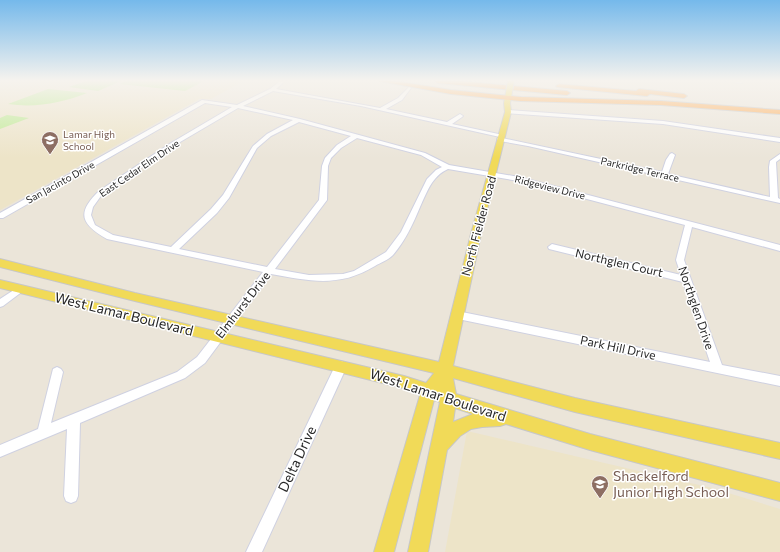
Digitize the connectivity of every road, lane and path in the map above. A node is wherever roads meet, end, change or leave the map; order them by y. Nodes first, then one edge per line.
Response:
1 (194, 107) edge
2 (239, 107) joint
3 (369, 107) edge
4 (386, 107) edge
5 (505, 107) edge
6 (711, 107) edge
7 (722, 107) edge
8 (382, 109) junction
9 (508, 109) junction
10 (780, 112) edge
11 (460, 116) dead end
12 (298, 120) junction
13 (448, 124) junction
14 (356, 136) junction
15 (500, 138) junction
16 (780, 140) edge
17 (672, 155) dead end
18 (780, 156) edge
19 (447, 167) junction
20 (665, 174) junction
21 (492, 175) junction
22 (777, 200) edge
23 (0, 216) edge
24 (689, 223) junction
25 (552, 247) dead end
26 (780, 248) edge
27 (172, 251) junction
28 (0, 263) edge
29 (270, 272) junction
30 (685, 279) junction
31 (0, 284) edge
32 (20, 289) junction
33 (0, 304) edge
34 (457, 315) junction
35 (231, 320) junction
36 (218, 337) junction
37 (341, 366) junction
38 (718, 368) junction
39 (444, 371) junction
40 (57, 372) dead end
41 (780, 381) edge
42 (429, 391) junction
43 (450, 399) junction
44 (74, 420) junction
45 (515, 420) junction
46 (43, 433) junction
47 (440, 447) junction
48 (0, 451) edge
49 (780, 451) edge
50 (780, 492) edge
51 (71, 496) dead end
52 (254, 552) edge
53 (384, 552) edge
54 (418, 552) edge

1 - 23 street, San Jacinto Drive
2 - 12 street, Ridgeview Drive
2 - 27 street, East Cedar Elm Drive
3 - 8 street, Parkridge Terrace
4 - 8 street
5 - 9 highway
6 - 10 highway
7 - 10 highway
8 - 13 street, Parkridge Terrace
9 - 15 main road, North Fielder Road
9 - 16 street
11 - 13 street
12 - 14 street, Ridgeview Drive
12 - 27 street
13 - 15 street, Parkridge Terrace
14 - 19 street, Ridgeview Drive
14 - 29 street, Elmhurst Drive
15 - 20 street, Parkridge Terrace
15 - 21 main road, North Fielder Road
17 - 20 street
18 - 22 street
19 - 21 street, Ridgeview Drive
19 - 29 street, East Cedar Elm Drive
20 - 22 street, Parkridge Terrace
21 - 24 street, Ridgeview Drive
21 - 34 main road, North Fielder Road
24 - 26 street, Ridgeview Drive
24 - 30 street, Northglen Drive
25 - 30 street, Northglen Court
27 - 29 street, East Cedar Elm Drive
28 - 35 main road, West Lamar Boulevard
29 - 35 street, Elmhurst Drive
30 - 38 street, Northglen Drive
31 - 32 main road, West Lamar Boulevard
32 - 33 street
32 - 36 main road, West Lamar Boulevard
34 - 38 street, Park Hill Drive
34 - 39 main road, North Fielder Road
35 - 36 street, Elmhurst Drive
35 - 39 main road, West Lamar Boulevard
36 - 37 main road, West Lamar Boulevard
36 - 44 street, Elmhurst Drive
37 - 42 main road, West Lamar Boulevard
37 - 52 street, Delta Drive
38 - 41 street, Park Hill Drive
39 - 42 main road, North Fielder Road
39 - 43 main road, North Fielder Road
39 - 49 main road, West Lamar Boulevard
40 - 46 street
42 - 43 main road, West Lamar Boulevard
42 - 53 main road, North Fielder Road
43 - 45 main road, West Lamar Boulevard
43 - 47 main road, North Fielder Road
44 - 46 street, Elmhurst Drive
44 - 51 street
45 - 47 main road
45 - 50 main road, West Lamar Boulevard
46 - 48 street, Elmhurst Drive
47 - 54 main road, North Fielder Road

